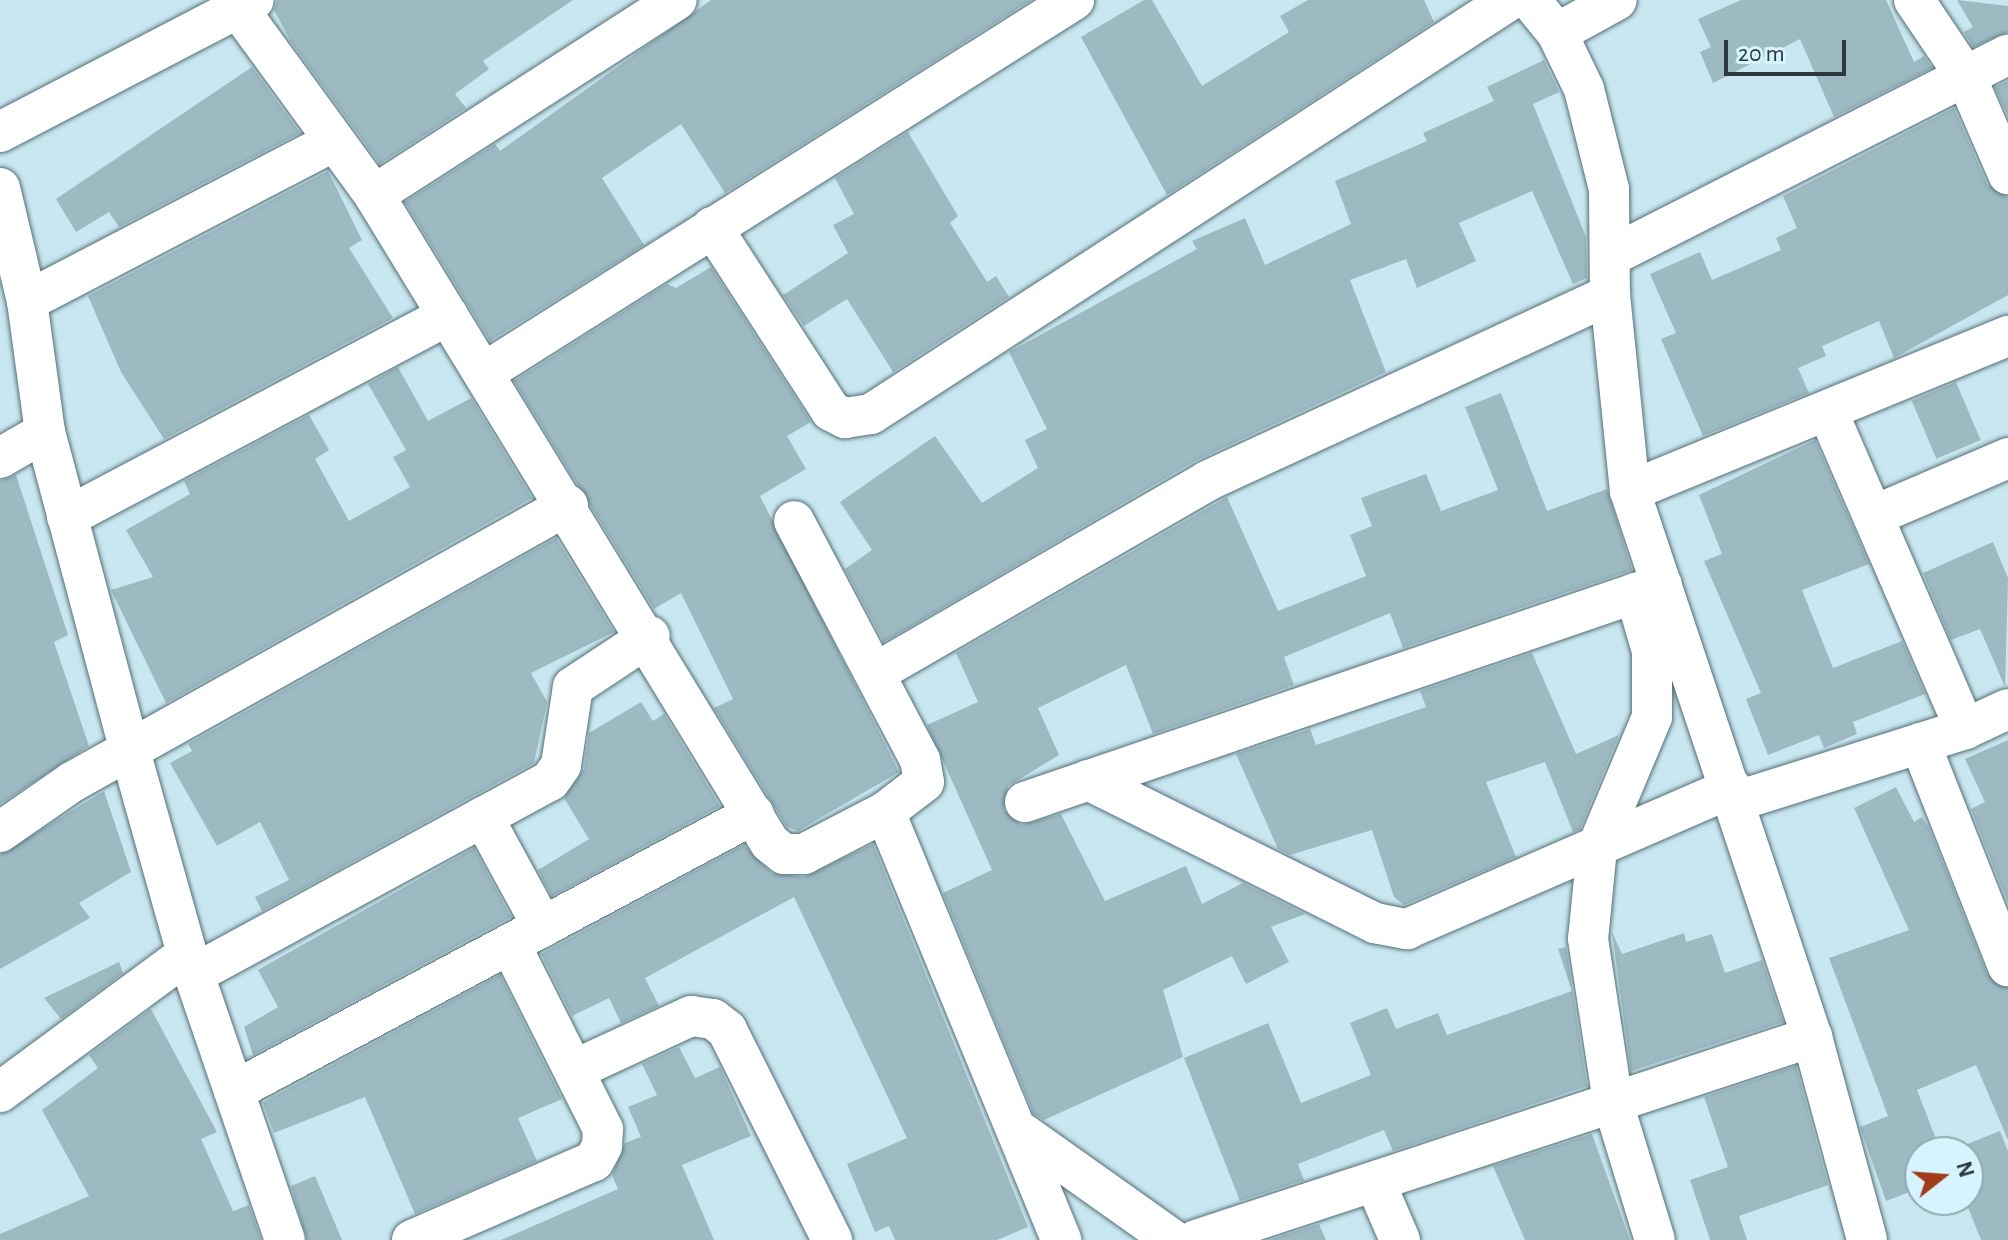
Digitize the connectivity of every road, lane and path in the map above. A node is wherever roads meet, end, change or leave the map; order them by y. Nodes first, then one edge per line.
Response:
1 (677, 0) edge
2 (1074, 0) edge
3 (1510, 0) edge
4 (1530, 0) edge
5 (1617, 0) edge
6 (1914, 0) edge
7 (242, 3) edge
8 (1557, 33) junction
9 (2008, 55) edge
10 (1966, 77) junction
11 (0, 132) edge
12 (333, 142) junction
13 (2008, 174) edge
14 (0, 188) edge
15 (374, 195) junction
16 (712, 227) junction
17 (1610, 275) junction
18 (27, 301) junction
19 (448, 315) junction
20 (2008, 336) edge
21 (485, 372) junction
22 (1828, 413) junction
23 (45, 432) junction
24 (0, 458) edge
25 (2008, 458) edge
26 (1630, 491) junction
27 (568, 505) junction
28 (1873, 516) junction
29 (67, 517) junction
30 (794, 521) dead end
31 (1648, 589) junction
32 (650, 636) junction
33 (875, 673) junction
34 (2008, 709) edge
35 (1965, 729) junction
36 (1920, 743) junction
37 (130, 751) junction
38 (1088, 780) junction
39 (1735, 794) junction
40 (1025, 802) dead end
41 (885, 812) junction
42 (754, 814) junction
43 (483, 817) junction
44 (0, 832) edge
45 (1597, 848) junction
46 (527, 935) junction
47 (190, 964) junction
48 (2008, 966) edge
49 (1812, 1037) junction
50 (574, 1070) junction
51 (234, 1091) junction
52 (0, 1092) edge
53 (1613, 1103) junction
54 (1022, 1133) junction
55 (1387, 1220) edge
56 (1051, 1237) edge
57 (285, 1240) edge
58 (412, 1240) edge
59 (832, 1240) edge
60 (1173, 1240) edge
61 (1196, 1240) edge
62 (1655, 1240) edge
63 (1867, 1240) edge

1 - 15 street
2 - 16 street
3 - 16 street
4 - 8 street
5 - 8 street
6 - 10 street
7 - 11 street
7 - 12 street
8 - 17 street
9 - 10 street
10 - 13 street
10 - 17 street
12 - 15 street
12 - 18 street
14 - 18 street
15 - 19 street
16 - 21 street
17 - 26 street
17 - 33 street
18 - 23 street
19 - 21 street
19 - 29 street
20 - 22 street
21 - 27 street
22 - 26 street
22 - 28 street
23 - 24 street
23 - 29 street
25 - 28 street
26 - 31 street
27 - 32 street
27 - 37 street
28 - 35 street
29 - 37 street
30 - 33 street
31 - 38 street
31 - 39 street
31 - 45 street
32 - 42 street
32 - 43 street
33 - 41 street
34 - 35 street
35 - 36 street
36 - 39 street
36 - 48 street
37 - 44 street
37 - 47 street
38 - 40 street
38 - 45 street
39 - 45 street
39 - 49 street
41 - 42 street
41 - 54 street
42 - 46 street
43 - 46 street
43 - 47 street
45 - 53 street
46 - 50 street
46 - 51 street
47 - 51 street
47 - 52 street
49 - 53 street
49 - 63 street
50 - 58 street
50 - 59 street
51 - 57 street
53 - 55 street
53 - 62 street
54 - 56 street
54 - 60 street
55 - 61 street

